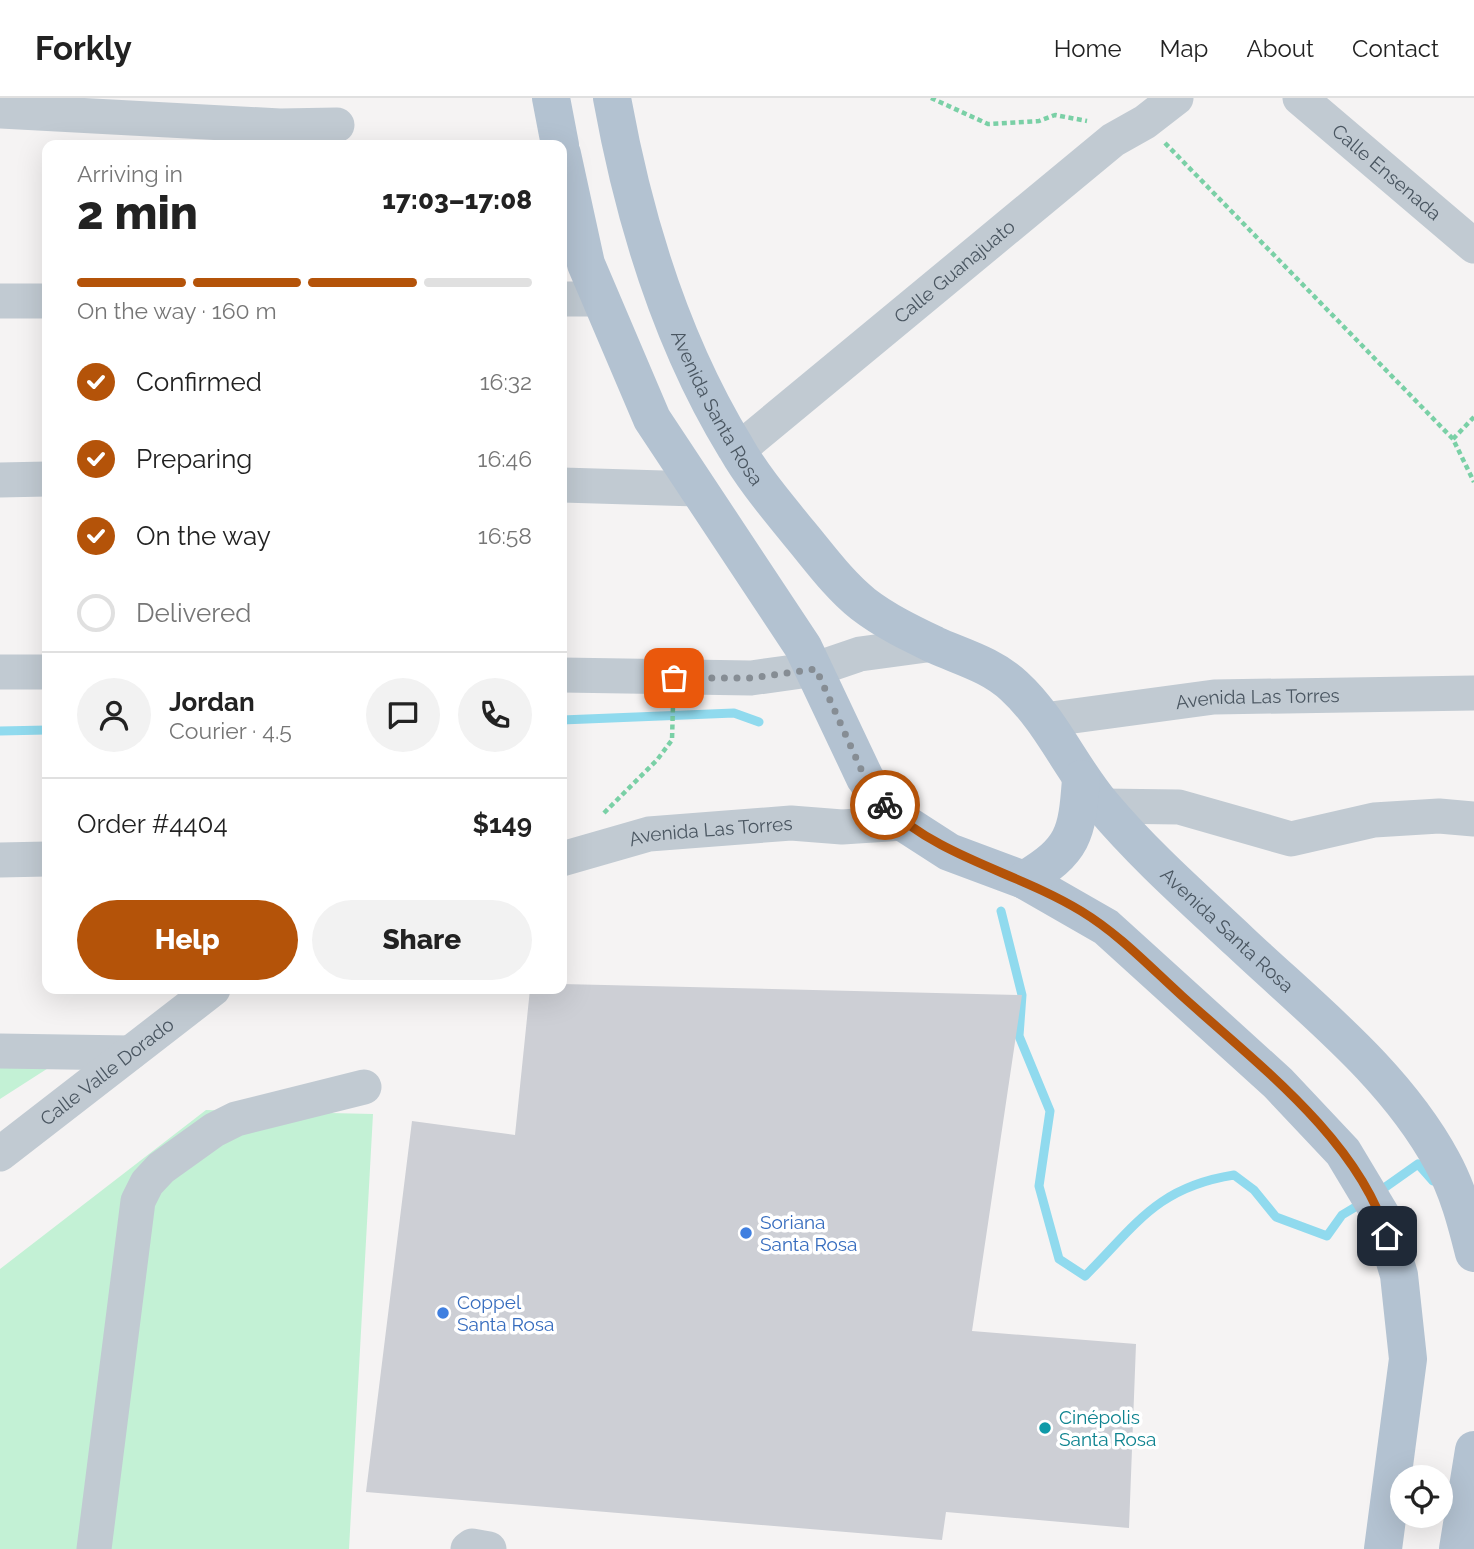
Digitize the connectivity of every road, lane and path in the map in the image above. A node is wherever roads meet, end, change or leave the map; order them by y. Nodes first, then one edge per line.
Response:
1 (551, 98) edge
2 (611, 98) edge
3 (931, 98) edge
4 (1176, 98) edge
5 (1300, 98) edge
6 (0, 111) edge
7 (1145, 121) junction
8 (282, 123) edge
9 (337, 125) dead end
10 (559, 140) edge
11 (1113, 140) junction
12 (567, 177) edge
13 (1474, 246) edge
14 (580, 299) edge
15 (0, 300) edge
16 (42, 301) edge
17 (1474, 417) edge
18 (1453, 439) junction
19 (737, 451) junction
20 (42, 479) edge
21 (0, 480) edge
22 (1474, 482) edge
23 (567, 485) edge
24 (697, 489) junction
25 (934, 644) junction
26 (816, 669) junction
27 (0, 672) edge
28 (42, 672) edge
29 (567, 675) edge
30 (674, 678) junction
31 (1474, 693) edge
32 (1044, 720) junction
33 (1092, 793) junction
34 (602, 815) dead end
35 (1474, 819) edge
36 (904, 823) junction
37 (567, 858) edge
38 (42, 859) edge
39 (0, 860) edge
40 (1024, 880) junction
41 (207, 994) edge
42 (0, 1051) edge
43 (130, 1053) junction
44 (364, 1087) dead end
45 (0, 1154) edge
46 (1474, 1253) edge
47 (1474, 1450) edge
48 (94, 1549) edge
49 (468, 1549) edge
50 (489, 1549) edge
51 (1383, 1549) edge
52 (1458, 1549) edge

1 - 10 main road
2 - 19 main road, Avenida Santa Rosa
3 - 11 path
4 - 7 street, Calle Guanajuato
5 - 13 street, Calle Ensenada
6 - 8 street
7 - 11 street, Calle Guanajuato
7 - 18 path
8 - 9 street
11 - 19 street, Calle Guanajuato
12 - 14 main road
14 - 24 main road
15 - 16 street
17 - 18 path
18 - 22 path
19 - 25 main road, Avenida Santa Rosa
20 - 21 street
23 - 24 street
24 - 26 main road
25 - 26 street
25 - 32 main road, Avenida Santa Rosa
26 - 30 street
26 - 36 main road
27 - 28 street
29 - 30 street
30 - 34 path
31 - 32 street, Avenida Las Torres
32 - 33 main road, Avenida Santa Rosa
33 - 35 street
33 - 40 main road
33 - 46 main road, Avenida Santa Rosa
36 - 37 street, Avenida Las Torres
36 - 40 main road
38 - 39 street
40 - 51 main road
41 - 43 street, Calle Valle Dorado
42 - 43 street
43 - 45 street, Calle Valle Dorado
44 - 48 street
47 - 52 main road
49 - 50 street

